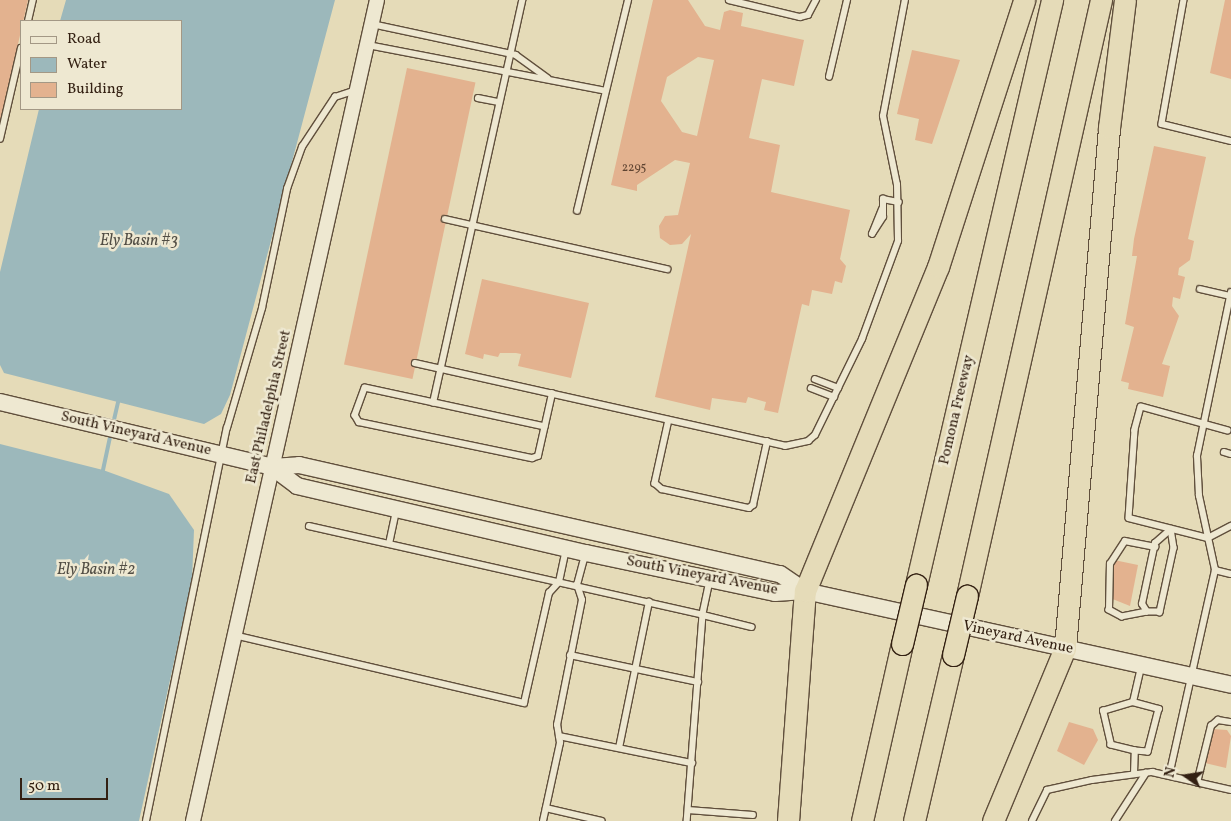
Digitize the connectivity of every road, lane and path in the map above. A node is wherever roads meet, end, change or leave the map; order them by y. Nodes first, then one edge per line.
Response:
1 (33, 0) edge
2 (377, 0) edge
3 (522, 0) edge
4 (628, 0) edge
5 (729, 0) edge
6 (816, 0) edge
7 (847, 0) edge
8 (905, 0) edge
9 (1024, 0) edge
10 (1052, 0) edge
11 (1101, 0) edge
12 (1125, 0) edge
13 (1184, 0) edge
14 (28, 20) edge
15 (372, 24) junction
16 (368, 44) junction
17 (20, 52) edge
18 (511, 54) junction
19 (506, 73) junction
20 (829, 77) dead end
21 (548, 78) junction
22 (358, 90) junction
23 (606, 91) junction
24 (478, 98) dead end
25 (500, 102) junction
26 (0, 139) edge
27 (1231, 141) edge
28 (899, 202) junction
29 (882, 209) dead end
30 (577, 211) dead end
31 (445, 219) dead end
32 (472, 226) junction
33 (666, 269) dead end
34 (1200, 289) dead end
35 (1231, 294) edge
36 (415, 363) dead end
37 (441, 369) junction
38 (815, 379) dead end
39 (812, 388) dead end
40 (838, 388) junction
41 (552, 394) junction
42 (834, 398) junction
43 (0, 402) edge
44 (433, 403) junction
45 (669, 420) junction
46 (1202, 424) junction
47 (545, 427) junction
48 (1228, 431) dead end
49 (767, 442) junction
50 (1224, 452) dead end
51 (1231, 454) edge
52 (223, 455) junction
53 (272, 467) junction
54 (397, 509) junction
55 (309, 526) dead end
56 (1231, 526) edge
57 (1171, 529) junction
58 (1208, 538) junction
59 (389, 544) junction
60 (1155, 547) junction
61 (566, 548) junction
62 (586, 553) junction
63 (1214, 570) junction
64 (1231, 574) edge
65 (710, 579) junction
66 (559, 582) junction
67 (577, 585) junction
68 (805, 591) junction
69 (649, 602) junction
70 (1147, 612) junction
71 (703, 615) junction
72 (752, 627) dead end
73 (234, 635) junction
74 (1065, 648) junction
75 (570, 654) junction
76 (1142, 665) junction
77 (636, 669) junction
78 (1191, 676) junction
79 (698, 682) junction
80 (1231, 685) edge
81 (1133, 702) junction
82 (1231, 722) edge
83 (559, 736) junction
84 (619, 748) junction
85 (1135, 751) junction
86 (692, 763) junction
87 (1146, 773) junction
88 (1134, 774) junction
89 (1169, 776) junction
90 (1198, 782) junction
91 (1231, 790) edge
92 (546, 808) junction
93 (688, 810) junction
94 (754, 815) dead end
95 (146, 821) edge
96 (193, 821) edge
97 (543, 821) edge
98 (602, 821) edge
99 (688, 821) edge
100 (788, 821) edge
101 (862, 821) edge
102 (914, 821) edge
103 (993, 821) edge
104 (1032, 821) edge
105 (1115, 821) edge

1 - 14 lane
2 - 15 street, East Philadelphia Street
3 - 18 lane
4 - 23 lane
5 - 6 lane
7 - 20 lane
8 - 28 lane
9 - 68 highway
10 - 101 highway, Pomona Freeway, bridge
11 - 102 highway, bridge
12 - 74 highway
13 - 27 lane
15 - 16 street, East Philadelphia Street
15 - 18 lane
16 - 19 lane
16 - 22 street, East Philadelphia Street
17 - 26 lane
18 - 19 lane
18 - 21 lane
19 - 21 lane
19 - 25 lane
21 - 23 lane
22 - 52 lane
22 - 53 street, East Philadelphia Street
23 - 30 lane
24 - 25 lane
25 - 32 lane
28 - 29 lane
28 - 40 lane
31 - 32 lane
32 - 33 lane
32 - 37 lane
34 - 35 lane
35 - 46 lane
36 - 37 lane
37 - 41 lane
37 - 44 lane
38 - 40 lane
39 - 42 lane
40 - 42 lane
41 - 45 lane
41 - 47 lane
42 - 49 lane
43 - 52 main road, South Vineyard Avenue
44 - 47 lane
44 - 47 lane
45 - 49 lane
45 - 49 lane
46 - 48 lane
46 - 57 lane
46 - 58 lane
50 - 51 lane
52 - 53 main road, South Vineyard Avenue
52 - 95 lane
53 - 54 main road, South Vineyard Avenue
53 - 68 main road, South Vineyard Avenue
53 - 73 street, East Philadelphia Street
54 - 59 lane
54 - 61 main road, South Vineyard Avenue
55 - 59 lane
56 - 58 lane
57 - 58 lane
57 - 60 lane
57 - 70 lane
58 - 63 lane
59 - 66 lane
60 - 70 lane
60 - 70 lane
61 - 62 main road, South Vineyard Avenue
61 - 66 lane
62 - 65 main road, South Vineyard Avenue
62 - 67 lane
63 - 64 lane
63 - 78 lane
65 - 68 main road, South Vineyard Avenue
65 - 71 lane
66 - 67 lane
66 - 73 lane
67 - 69 lane
67 - 75 lane
68 - 74 main road, Vineyard Avenue
68 - 100 highway
69 - 71 lane
69 - 77 lane
71 - 72 lane
71 - 79 lane
73 - 96 street, East Philadelphia Street
74 - 76 main road, Vineyard Avenue
74 - 103 highway
75 - 77 lane
75 - 83 lane
76 - 78 main road, Vineyard Avenue
76 - 81 lane
77 - 79 lane
77 - 84 lane
78 - 80 main road, Vineyard Avenue
78 - 89 lane
79 - 86 lane
81 - 85 lane
81 - 85 lane
82 - 90 lane
83 - 84 lane
83 - 92 lane
84 - 86 lane
85 - 88 lane
86 - 93 lane
87 - 88 lane
87 - 89 lane
87 - 105 lane
88 - 104 lane
89 - 90 lane
90 - 91 lane
92 - 97 lane
92 - 98 lane
93 - 94 lane
93 - 99 lane

